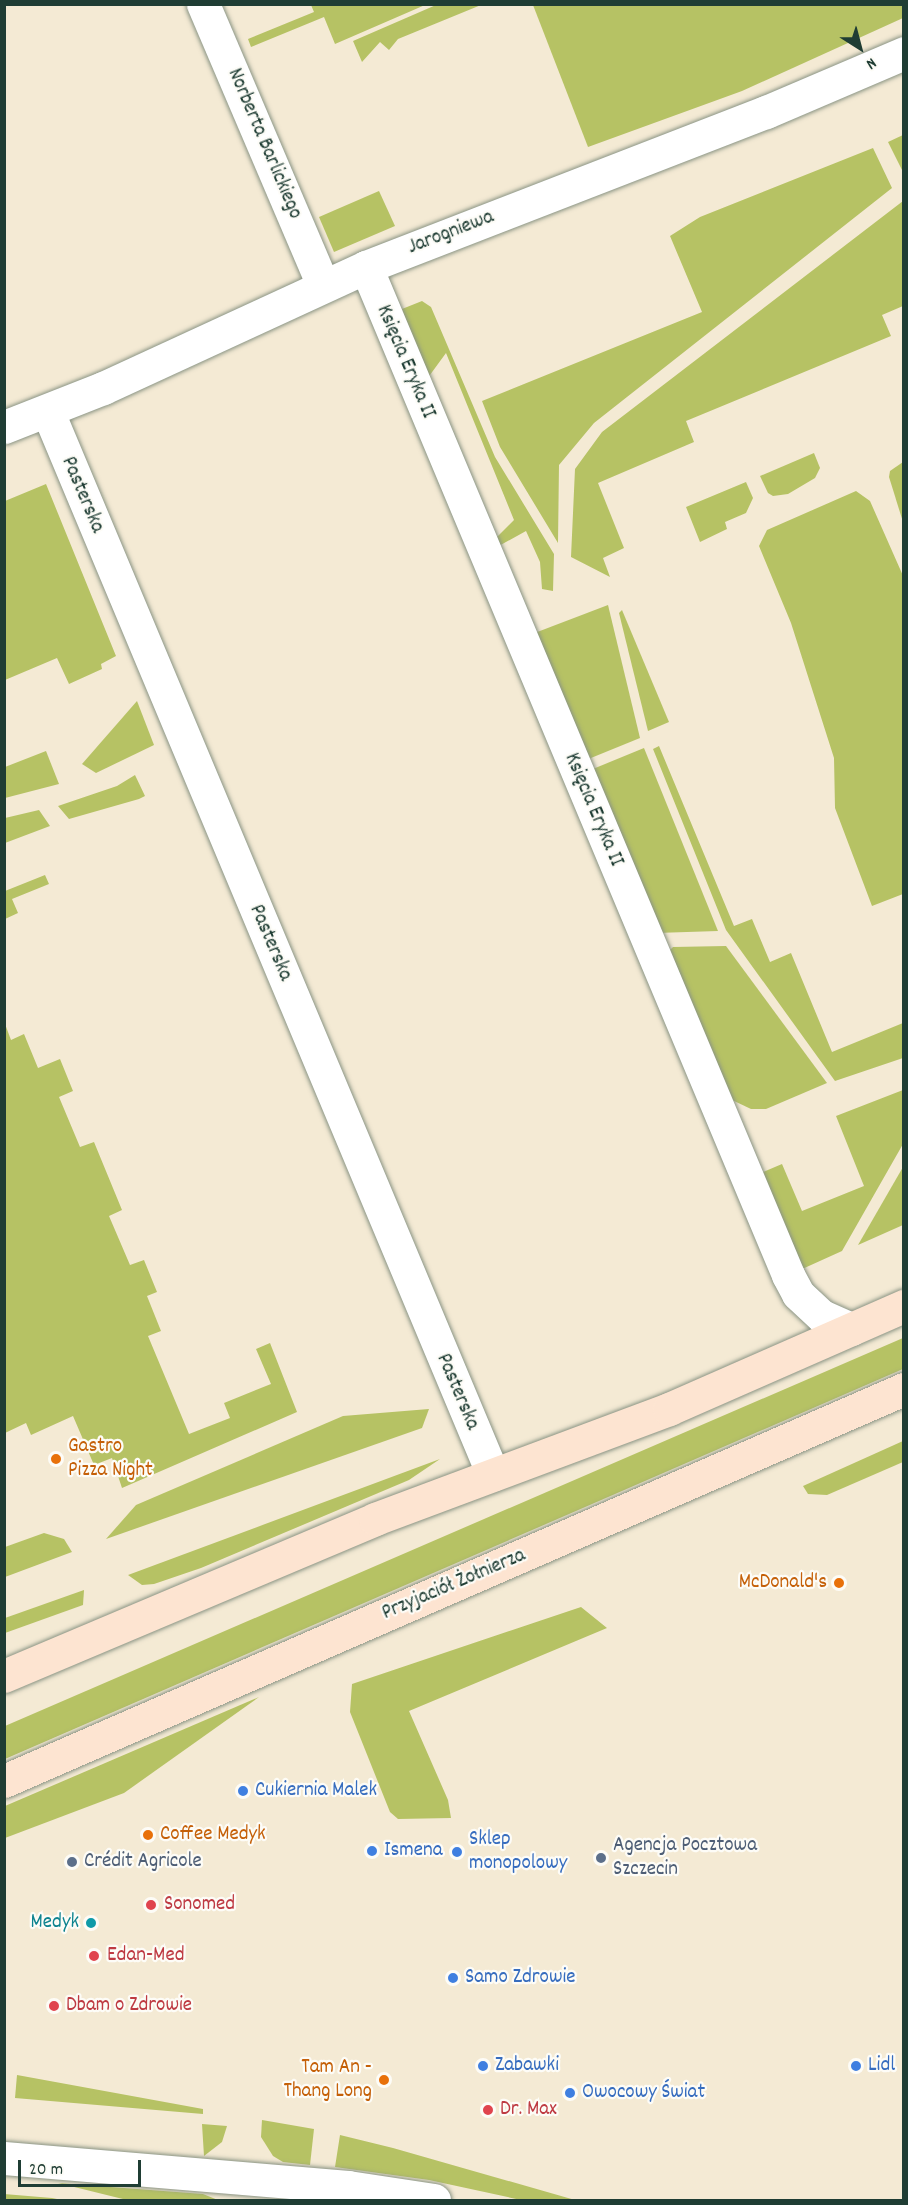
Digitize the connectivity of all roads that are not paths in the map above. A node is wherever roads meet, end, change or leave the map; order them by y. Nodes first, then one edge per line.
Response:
1 (202, 4) edge
2 (903, 53) edge
3 (366, 267) junction
4 (323, 285) junction
5 (48, 412) junction
6 (4, 427) edge
7 (903, 1306) edge
8 (851, 1329) junction
9 (903, 1389) edge
10 (493, 1474) junction
11 (4, 1676) edge
12 (4, 1781) edge
13 (4, 2158) edge
14 (258, 2190) edge
15 (434, 2200) edge

1 - 4 street, Norberta Barlickiego
2 - 3 street, Jarogniewa
3 - 4 street, Jarogniewa
3 - 8 street, Księcia Eryka II
4 - 5 street, Jarogniewa
5 - 6 street, Jarogniewa
5 - 10 street, Pasterska
7 - 8 street
8 - 10 street
9 - 12 street, Przyjaciół Żołnierza
10 - 11 street
13 - 14 street
14 - 15 street

